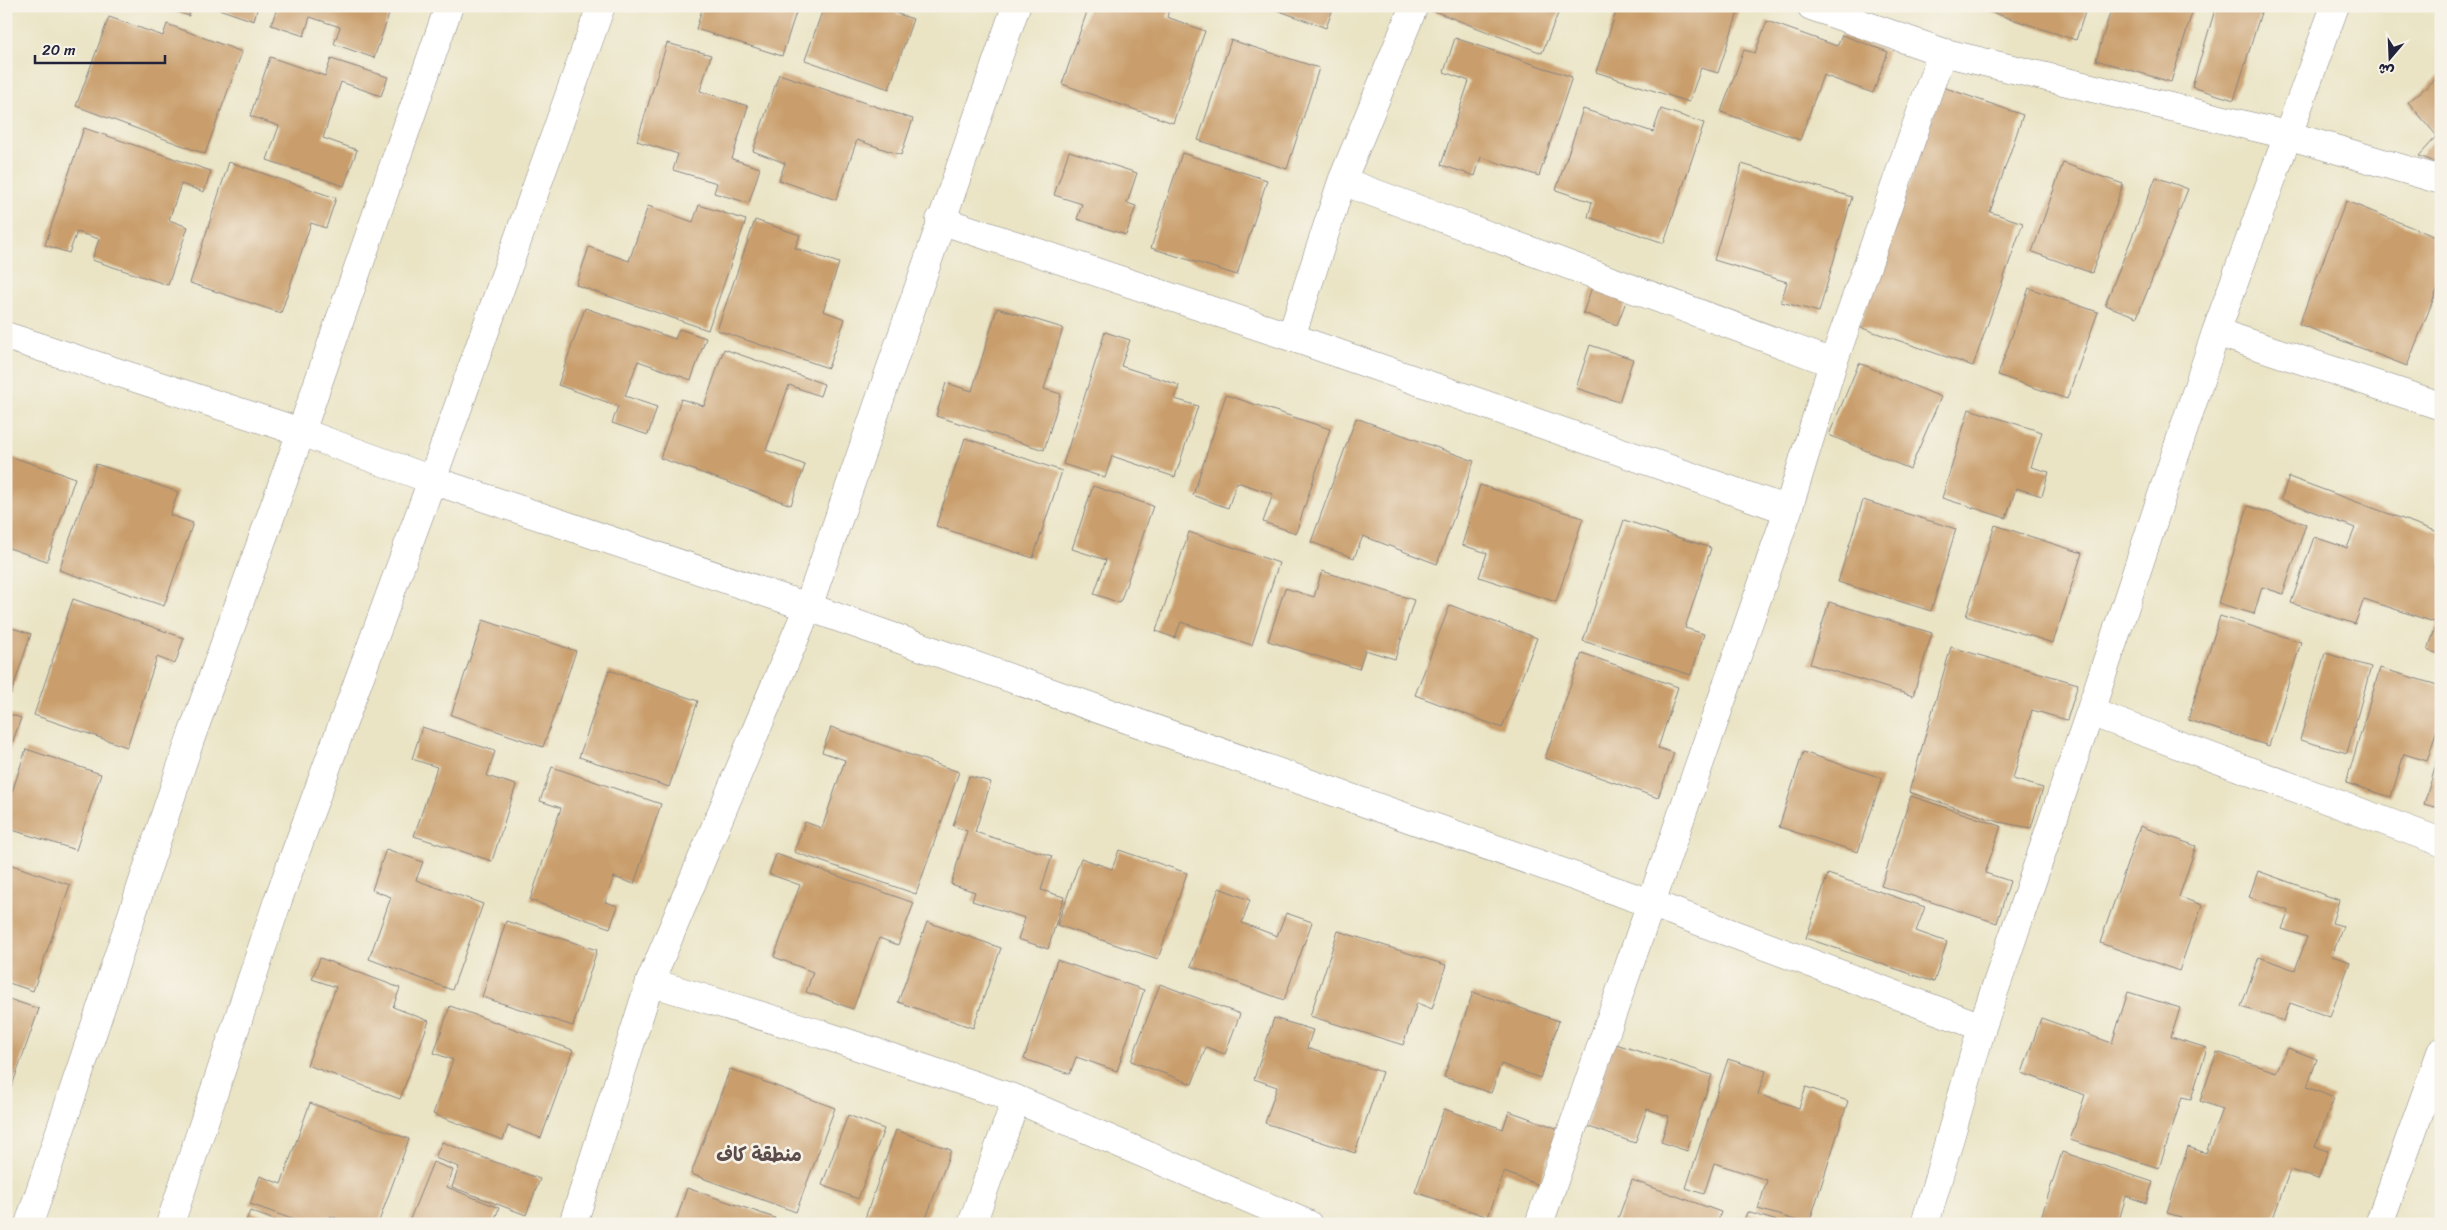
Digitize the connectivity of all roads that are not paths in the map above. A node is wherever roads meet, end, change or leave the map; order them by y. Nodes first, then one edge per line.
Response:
1 (449, 6) edge
2 (600, 6) edge
3 (1016, 6) edge
4 (1414, 6) edge
5 (1811, 6) edge
6 (2335, 6) edge
7 (1942, 52) junction
8 (2287, 135) junction
9 (2441, 180) edge
10 (1342, 181) junction
11 (940, 220) junction
12 (2216, 332) junction
13 (6, 336) edge
14 (1291, 337) junction
15 (1833, 363) junction
16 (2441, 406) edge
17 (302, 432) junction
18 (432, 480) junction
19 (1788, 510) junction
20 (808, 607) junction
21 (2090, 712) junction
22 (2441, 842) edge
23 (1650, 903) junction
24 (650, 982) junction
25 (1982, 1027) junction
26 (2441, 1052) edge
27 (1016, 1099) junction
28 (29, 1224) edge
29 (170, 1224) edge
30 (572, 1224) edge
31 (972, 1224) edge
32 (1308, 1224) edge
33 (1539, 1224) edge
34 (1925, 1224) edge
35 (2379, 1224) edge

1 - 17 street
2 - 18 street
3 - 11 street
4 - 10 street
5 - 7 street
6 - 8 street
7 - 8 street
7 - 15 street
8 - 9 street
8 - 12 street
10 - 14 street
10 - 15 street
11 - 14 street
11 - 20 street
12 - 16 street
12 - 21 street
13 - 17 street
14 - 19 street
15 - 19 street
17 - 18 street
17 - 28 street
18 - 20 street
18 - 29 street
19 - 23 street
20 - 23 street
20 - 24 street
21 - 22 street
21 - 25 street
23 - 25 street
23 - 33 street
24 - 27 street
24 - 30 street
25 - 34 street
26 - 35 street
27 - 31 street
27 - 32 street

